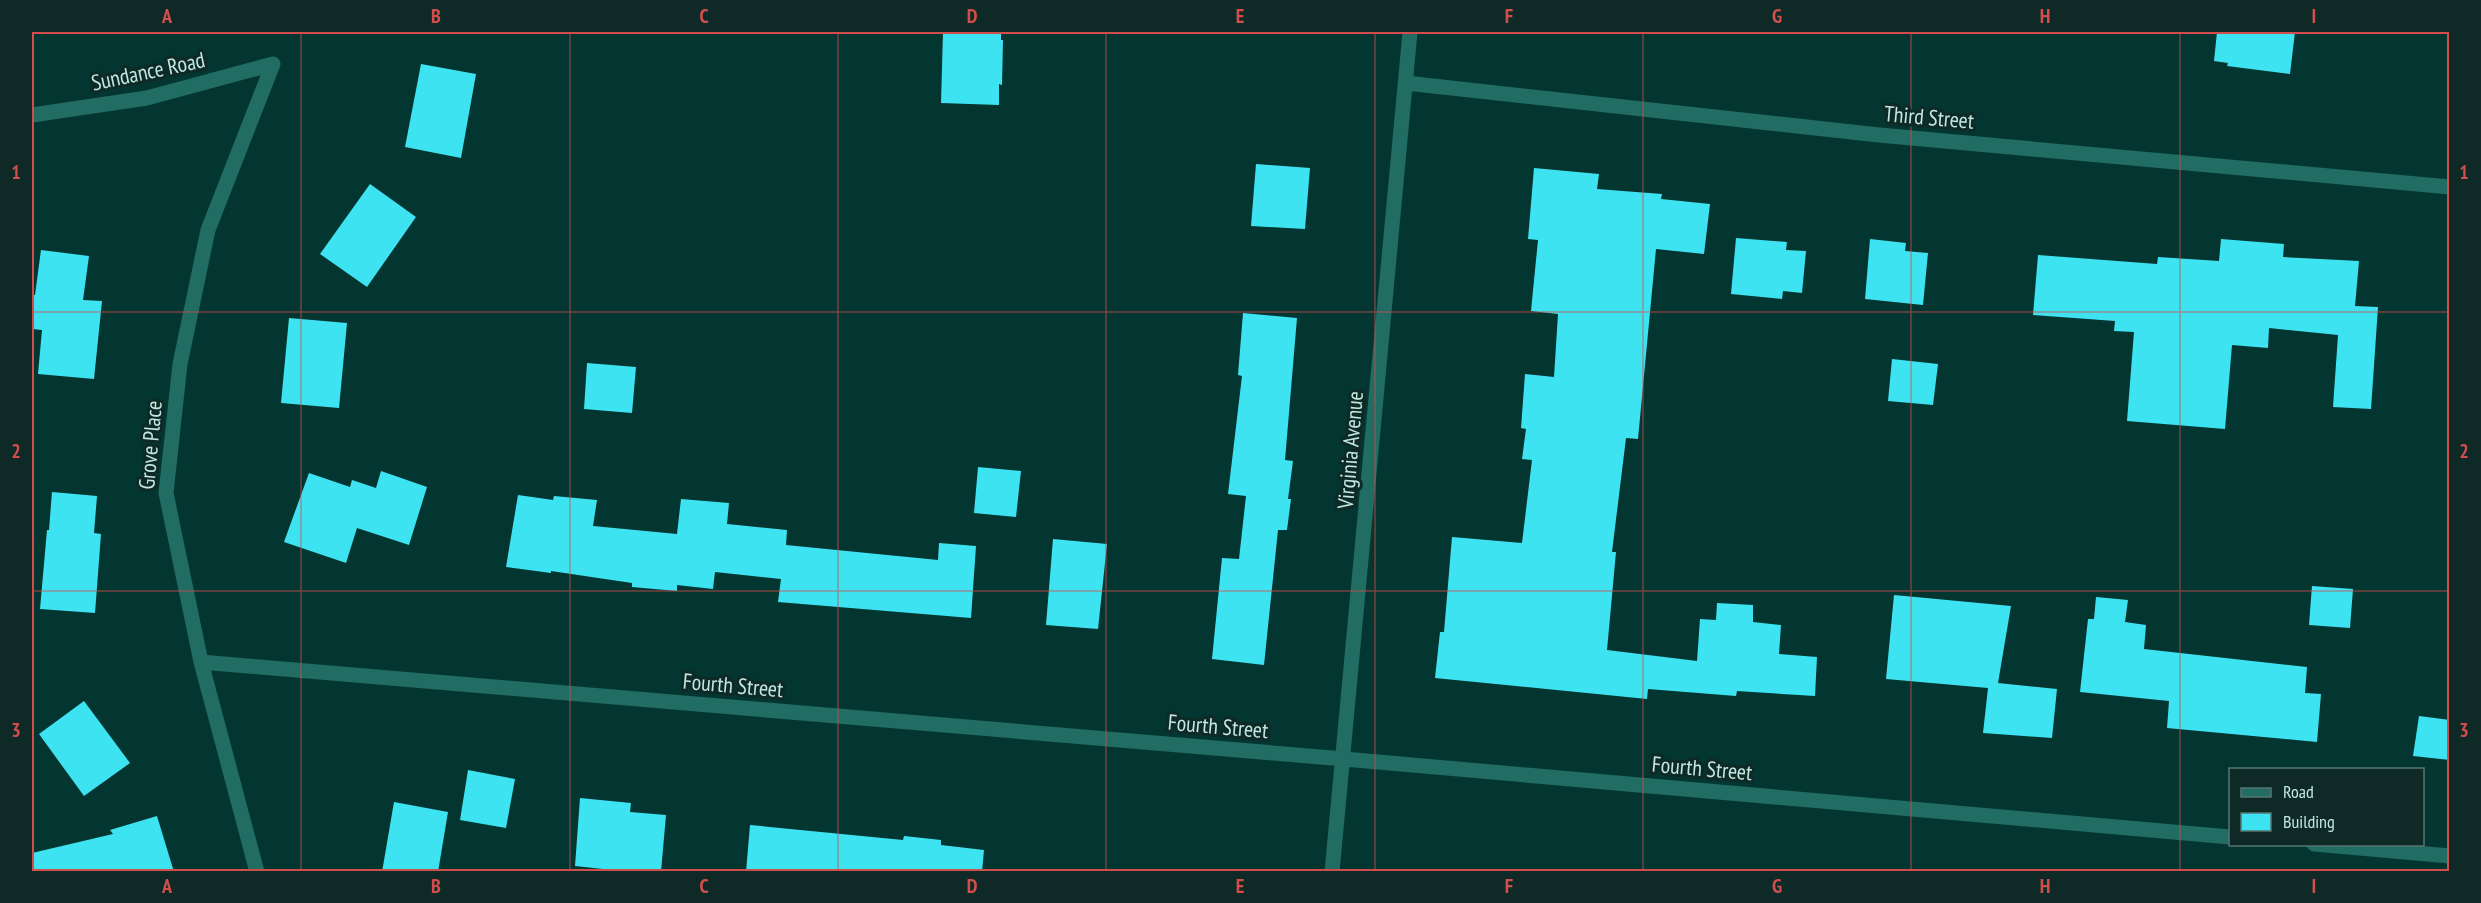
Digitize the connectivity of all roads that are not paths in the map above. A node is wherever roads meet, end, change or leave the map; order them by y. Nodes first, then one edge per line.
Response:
1 (1410, 32) edge
2 (273, 64) joint
3 (1406, 83) junction
4 (32, 115) edge
5 (2450, 187) edge
6 (201, 662) junction
7 (1344, 759) junction
8 (2229, 837) edge
9 (2337, 846) edge
10 (2450, 856) edge
11 (256, 872) edge
12 (1332, 872) edge

1 - 3 street, Virginia Avenue
2 - 4 street, Sundance Road
2 - 6 street, Grove Place
3 - 5 street, Third Street
3 - 7 street, Virginia Avenue
6 - 7 street, Fourth Street
6 - 11 street, Grove Place
7 - 8 street, Fourth Street
7 - 12 street, Virginia Avenue
9 - 10 street

